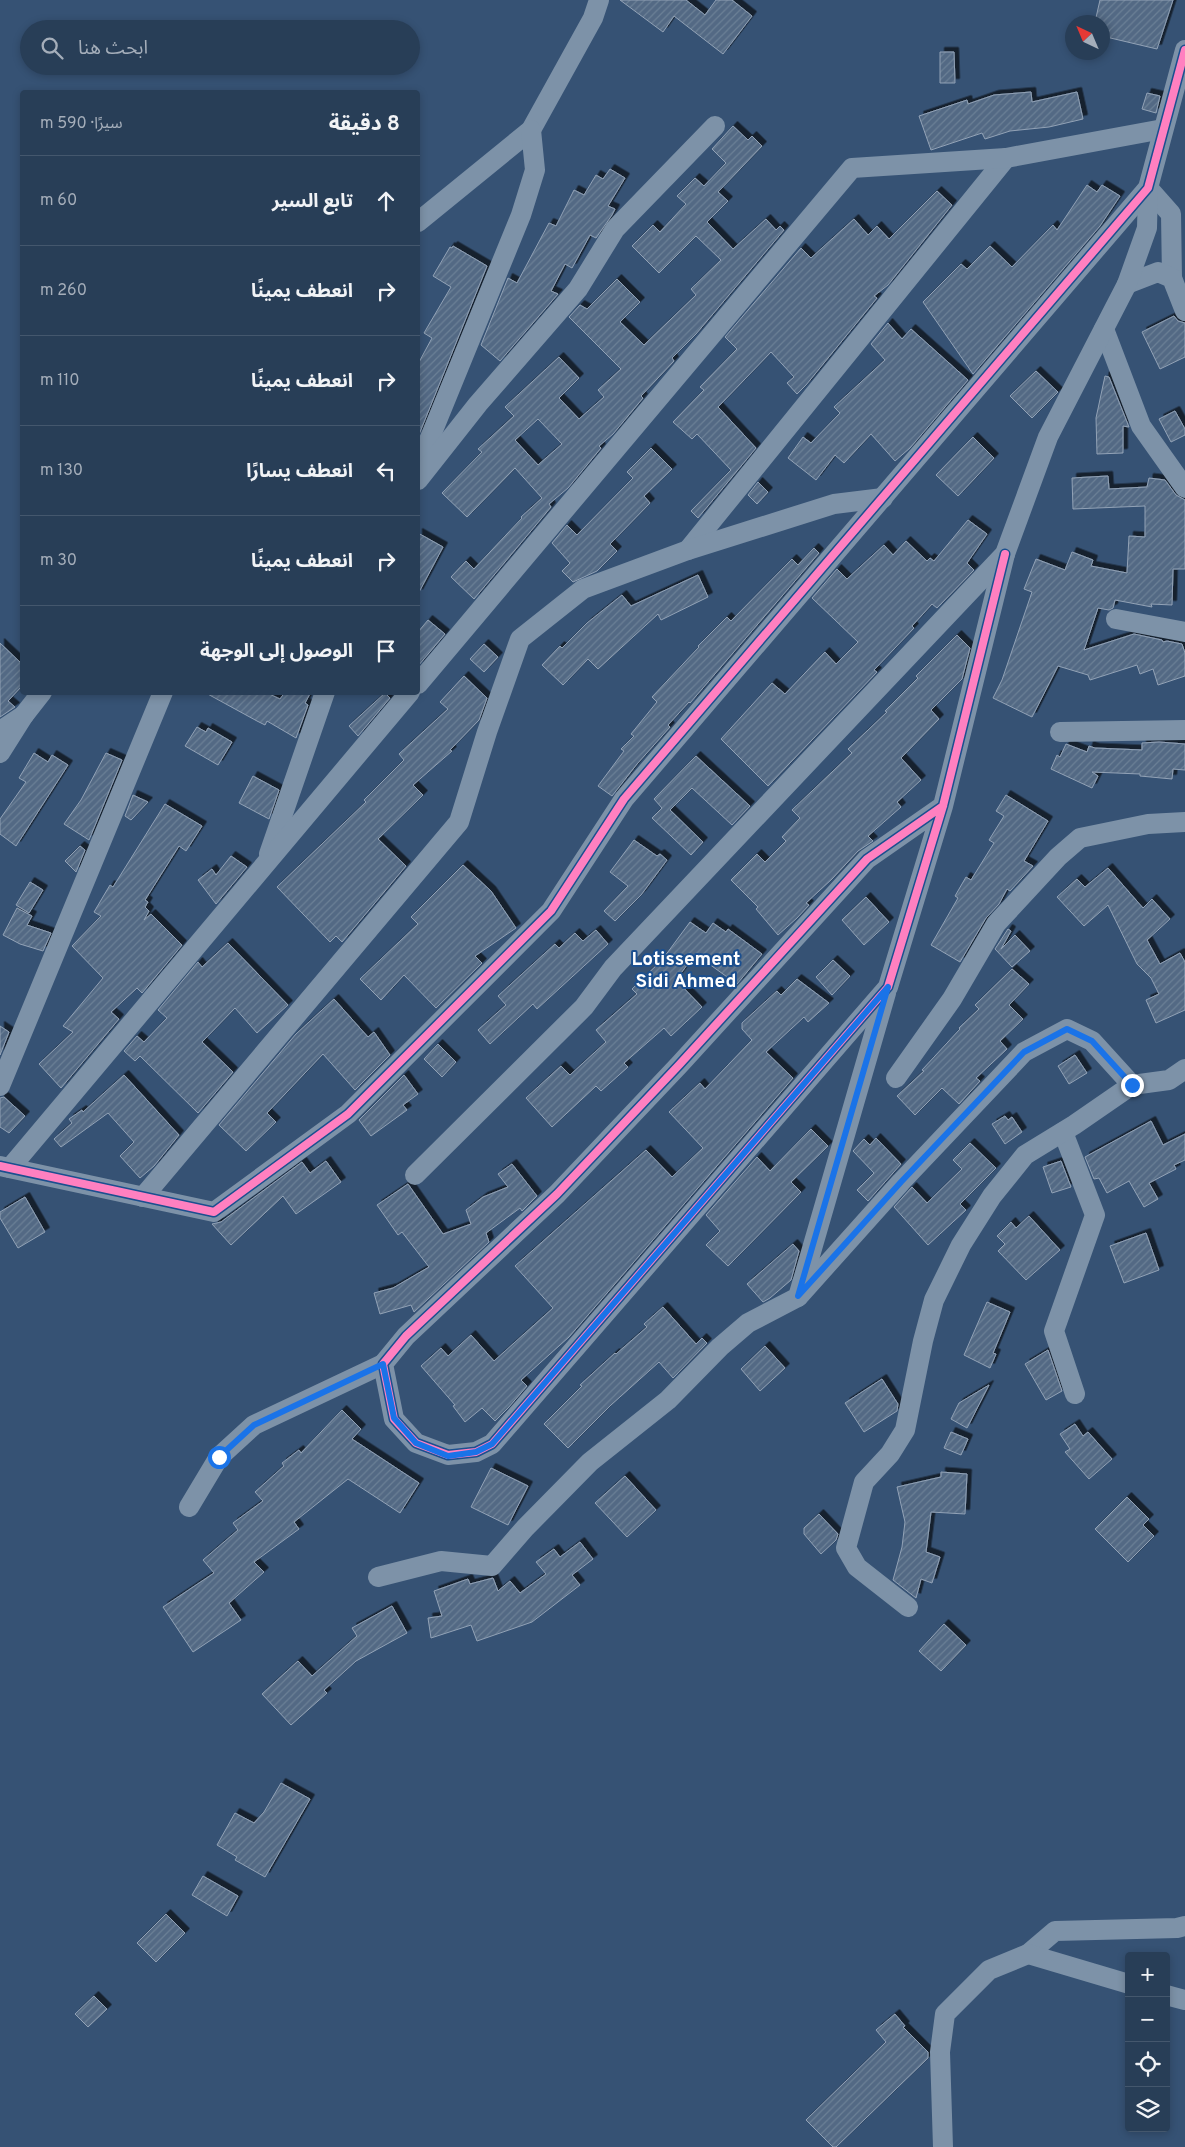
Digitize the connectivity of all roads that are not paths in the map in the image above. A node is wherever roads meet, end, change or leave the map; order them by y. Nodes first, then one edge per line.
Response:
1 (599, 0) edge
2 (1185, 50) edge
3 (715, 126) dead end
4 (1163, 129) junction
5 (532, 130) junction
6 (1006, 158) junction
7 (1148, 188) junction
8 (420, 220) edge
9 (1172, 278) junction
10 (1127, 284) junction
11 (1185, 311) edge
12 (1104, 329) junction
13 (420, 462) edge
14 (420, 477) edge
15 (1185, 488) edge
16 (883, 498) junction
17 (688, 550) junction
18 (1005, 554) junction
19 (1116, 619) dead end
20 (1185, 632) edge
21 (420, 682) edge
22 (40, 695) edge
23 (162, 695) edge
24 (324, 695) edge
25 (407, 695) edge
26 (24, 715) junction
27 (1185, 730) edge
28 (0, 731) edge
29 (1060, 732) dead end
30 (0, 753) edge
31 (943, 806) junction
32 (1185, 822) edge
33 (265, 865) junction
34 (888, 987) junction
35 (1185, 1069) edge
36 (896, 1078) dead end
37 (1132, 1085) junction
38 (0, 1086) edge
39 (1063, 1132) junction
40 (5, 1167) edge
41 (415, 1175) dead end
42 (143, 1197) junction
43 (798, 1296) junction
44 (383, 1364) junction
45 (1075, 1394) dead end
46 (189, 1507) dead end
47 (378, 1577) dead end
48 (908, 1607) dead end
49 (1185, 1926) edge
50 (1028, 1954) junction
51 (1125, 1983) edge
52 (1170, 1995) edge
53 (1185, 2000) edge
54 (944, 2147) edge

1 - 5 street
2 - 4 street
3 - 14 street
4 - 6 street
4 - 7 street
5 - 8 street
5 - 13 street
6 - 17 street
6 - 21 street
7 - 9 street
7 - 10 street
7 - 16 street
9 - 10 street
9 - 11 street
10 - 12 street
12 - 15 street
12 - 18 street
16 - 17 street
16 - 42 street
17 - 42 street
18 - 31 street
18 - 41 street
19 - 20 street
22 - 26 street
23 - 38 street
24 - 33 street
25 - 33 street
26 - 28 street
26 - 30 street
27 - 29 street
31 - 34 street
31 - 44 street
32 - 36 street
33 - 40 street
34 - 43 street
34 - 44 street
35 - 37 street
37 - 39 street
37 - 43 street
39 - 45 street
39 - 48 street
40 - 42 street
43 - 47 street
44 - 46 street
49 - 50 street
50 - 51 street
50 - 54 street
52 - 53 street

